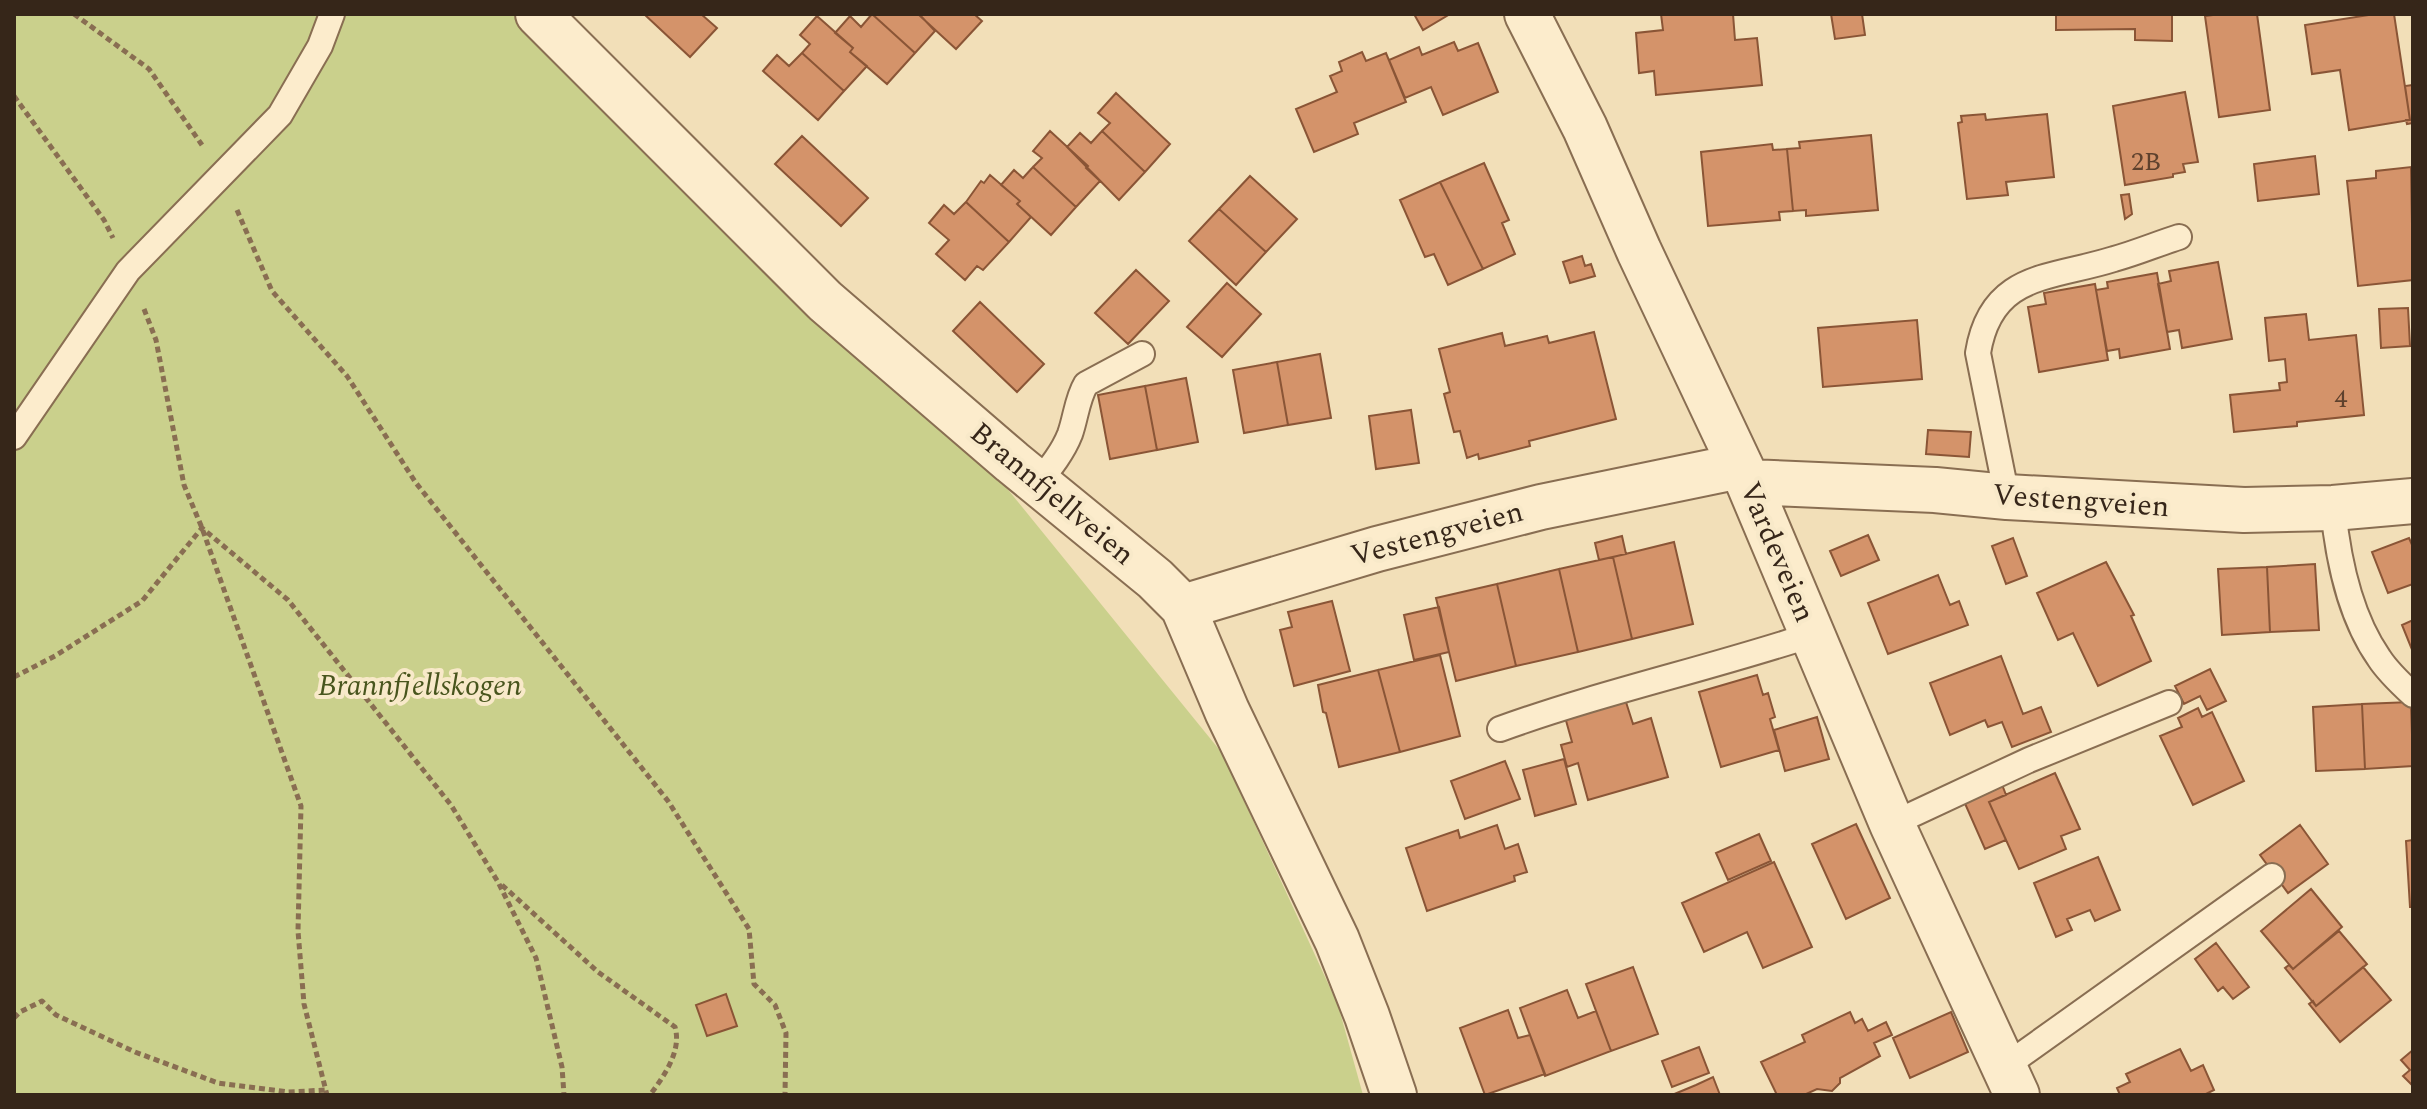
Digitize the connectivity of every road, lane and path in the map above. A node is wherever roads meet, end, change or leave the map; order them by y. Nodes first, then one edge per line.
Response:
1 (74, 14) edge
2 (332, 14) edge
3 (538, 14) edge
4 (1527, 14) edge
5 (14, 96) edge
6 (222, 174) junction
7 (2179, 237) dead end
8 (128, 271) junction
9 (1142, 354) dead end
10 (14, 437) edge
11 (1744, 474) junction
12 (1038, 483) junction
13 (2007, 497) junction
14 (2413, 501) edge
15 (2333, 508) junction
16 (202, 528) junction
17 (1183, 607) junction
18 (1811, 635) junction
19 (14, 677) edge
20 (2413, 695) edge
21 (2169, 703) dead end
22 (1500, 729) dead end
23 (1892, 824) junction
24 (2272, 876) dead end
25 (498, 882) junction
26 (14, 1018) edge
27 (2010, 1081) edge
28 (326, 1093) edge
29 (564, 1095) edge
30 (650, 1095) edge
31 (785, 1095) edge
32 (1394, 1095) edge

1 - 6 path
2 - 6 lane
3 - 12 street, Brannfjellveien
4 - 11 street, Vardeveien
5 - 8 path
6 - 8 lane
6 - 31 path
7 - 13 lane
8 - 10 lane
8 - 16 path
9 - 12 lane
11 - 13 street, Vestengveien
11 - 17 street, Vestengveien
11 - 18 street, Vardeveien
12 - 17 street, Brannfjellveien
13 - 15 street, Vestengveien
14 - 15 street, Vestengveien
15 - 20 lane
16 - 19 path
16 - 25 path
16 - 28 path
17 - 32 street, Brannfjellveien
18 - 22 lane
18 - 23 street, Vardeveien
21 - 23 lane
23 - 27 street, Vardeveien
24 - 27 lane
25 - 29 path
25 - 30 path
26 - 28 path

